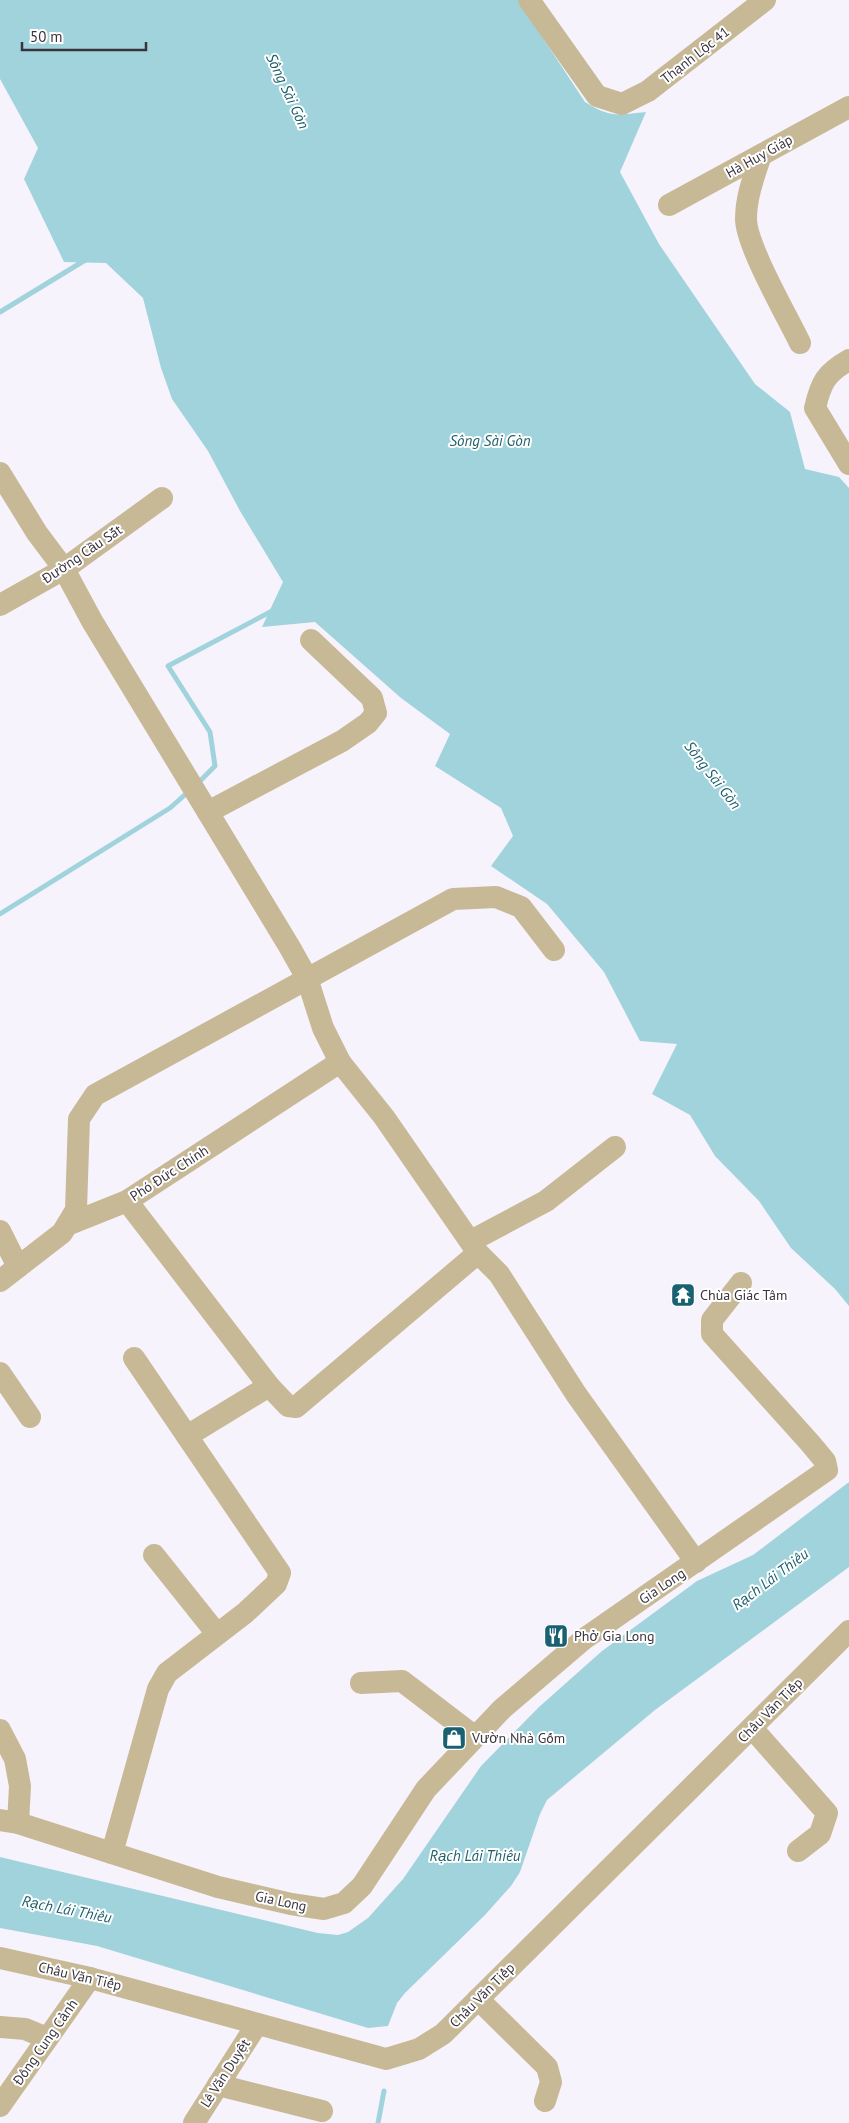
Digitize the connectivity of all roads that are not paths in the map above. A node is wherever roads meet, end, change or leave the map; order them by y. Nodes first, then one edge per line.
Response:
1 (529, 0) edge
2 (765, 0) edge
3 (849, 107) edge
4 (761, 155) junction
5 (669, 205) dead end
6 (800, 343) dead end
7 (849, 360) edge
8 (849, 464) edge
9 (0, 473) edge
10 (162, 498) dead end
11 (64, 569) junction
12 (0, 605) edge
13 (311, 640) dead end
14 (204, 805) junction
15 (554, 950) dead end
16 (306, 978) junction
17 (340, 1062) junction
18 (616, 1147) dead end
19 (126, 1201) junction
20 (67, 1224) junction
21 (0, 1231) edge
22 (474, 1247) junction
23 (18, 1267) junction
24 (0, 1281) edge
25 (741, 1283) dead end
26 (134, 1358) dead end
27 (0, 1373) edge
28 (268, 1386) junction
29 (30, 1417) dead end
30 (188, 1436) junction
31 (154, 1555) dead end
32 (696, 1562) junction
33 (849, 1631) edge
34 (217, 1634) junction
35 (361, 1682) dead end
36 (752, 1728) junction
37 (0, 1730) edge
38 (479, 1731) junction
39 (9, 1821) edge
40 (798, 1851) dead end
41 (112, 1853) junction
42 (0, 1958) edge
43 (90, 1978) junction
44 (478, 1999) junction
45 (257, 2024) junction
46 (0, 2027) edge
47 (47, 2038) junction
48 (218, 2085) junction
49 (545, 2101) dead end
50 (0, 2106) edge
51 (322, 2111) dead end
52 (194, 2123) edge

1 - 2 street, Thạnh Lộc 41
3 - 4 street, Hà Huy Giáp
4 - 5 street, Hà Huy Giáp
4 - 6 street
7 - 8 street
9 - 11 street
10 - 11 street, Đường Cầu Sắt
11 - 12 street, Đường Cầu Sắt
11 - 14 street
13 - 14 street
14 - 16 street
15 - 16 street
16 - 17 street
16 - 20 street
17 - 19 street, Phó Đức Chính
17 - 22 street
18 - 22 street
19 - 20 street, Phó Đức Chính
19 - 28 street
20 - 23 street, Phó Đức Chính
21 - 23 street
22 - 28 street
22 - 32 street
23 - 24 street, Phó Đức Chính
25 - 32 street, Gia Long
26 - 30 street
27 - 29 street
28 - 30 street
30 - 34 street
31 - 34 street
32 - 38 street, Gia Long
33 - 36 street, Châu Văn Tiếp
34 - 41 street
35 - 38 street
36 - 40 street
36 - 44 street, Châu Văn Tiếp
37 - 39 street
38 - 41 street, Gia Long
39 - 41 street, Gia Long
42 - 43 street, Châu Văn Tiếp
43 - 45 street, Châu Văn Tiếp
43 - 47 street, Đông Cung Cảnh
44 - 45 street, Châu Văn Tiếp
44 - 49 street
45 - 48 street, Lê Văn Duyệt
46 - 47 street
47 - 50 street, Đông Cung Cảnh
48 - 51 street
48 - 52 street, Lê Văn Duyệt

